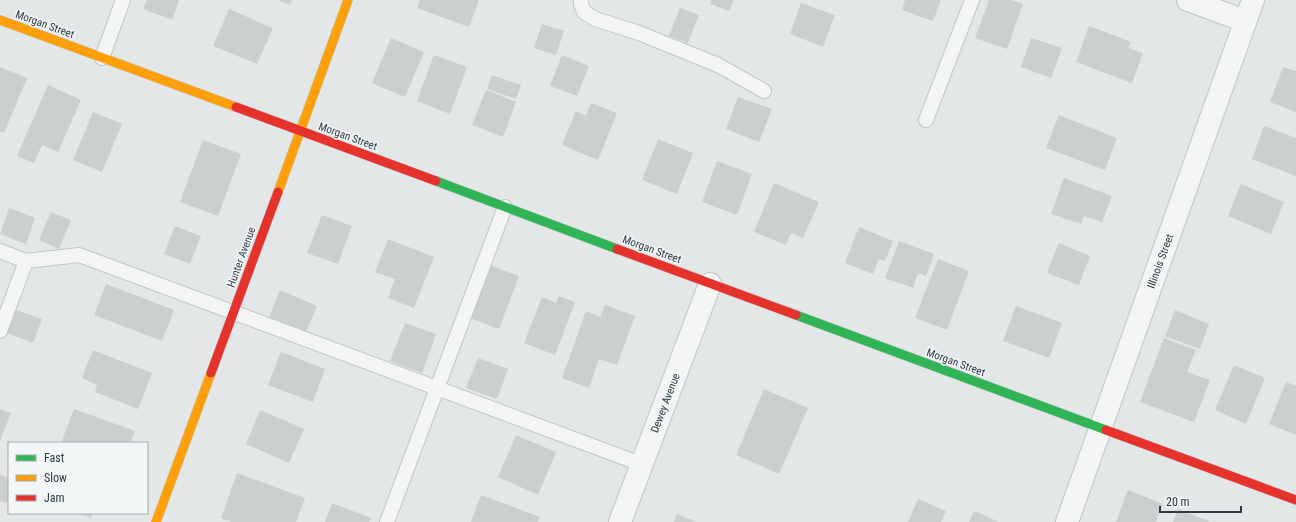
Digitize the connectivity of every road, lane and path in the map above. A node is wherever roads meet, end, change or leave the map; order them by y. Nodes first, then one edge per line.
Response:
1 (123, 0) edge
2 (348, 0) edge
3 (581, 0) edge
4 (972, 0) edge
5 (1188, 0) edge
6 (1253, 0) edge
7 (0, 20) edge
8 (1245, 21) junction
9 (102, 58) junction
10 (764, 91) dead end
11 (926, 120) dead end
12 (300, 131) junction
13 (505, 207) junction
14 (0, 251) edge
15 (26, 261) junction
16 (710, 284) junction
17 (233, 312) junction
18 (0, 331) edge
19 (437, 388) junction
20 (1101, 428) junction
21 (642, 464) junction
22 (1296, 500) edge
23 (156, 522) edge
24 (387, 522) edge
25 (620, 522) edge
26 (1067, 522) edge

1 - 9 lane
2 - 12 street, Hunter Avenue
3 - 10 lane
4 - 11 lane
5 - 8 street
6 - 8 street, Illinois Street
7 - 9 street, Morgan Street
8 - 20 street, Illinois Street
9 - 12 street, Morgan Street
12 - 13 street, Morgan Street
12 - 17 street, Hunter Avenue
13 - 16 street, Morgan Street
13 - 19 lane
14 - 15 lane
15 - 17 lane
15 - 18 lane
16 - 20 street, Morgan Street
16 - 21 street, Dewey Avenue
17 - 19 lane
17 - 23 street, Hunter Avenue
19 - 21 lane
19 - 24 lane
20 - 22 street, Morgan Street
20 - 26 street, Illinois Street
21 - 25 street, Dewey Avenue

